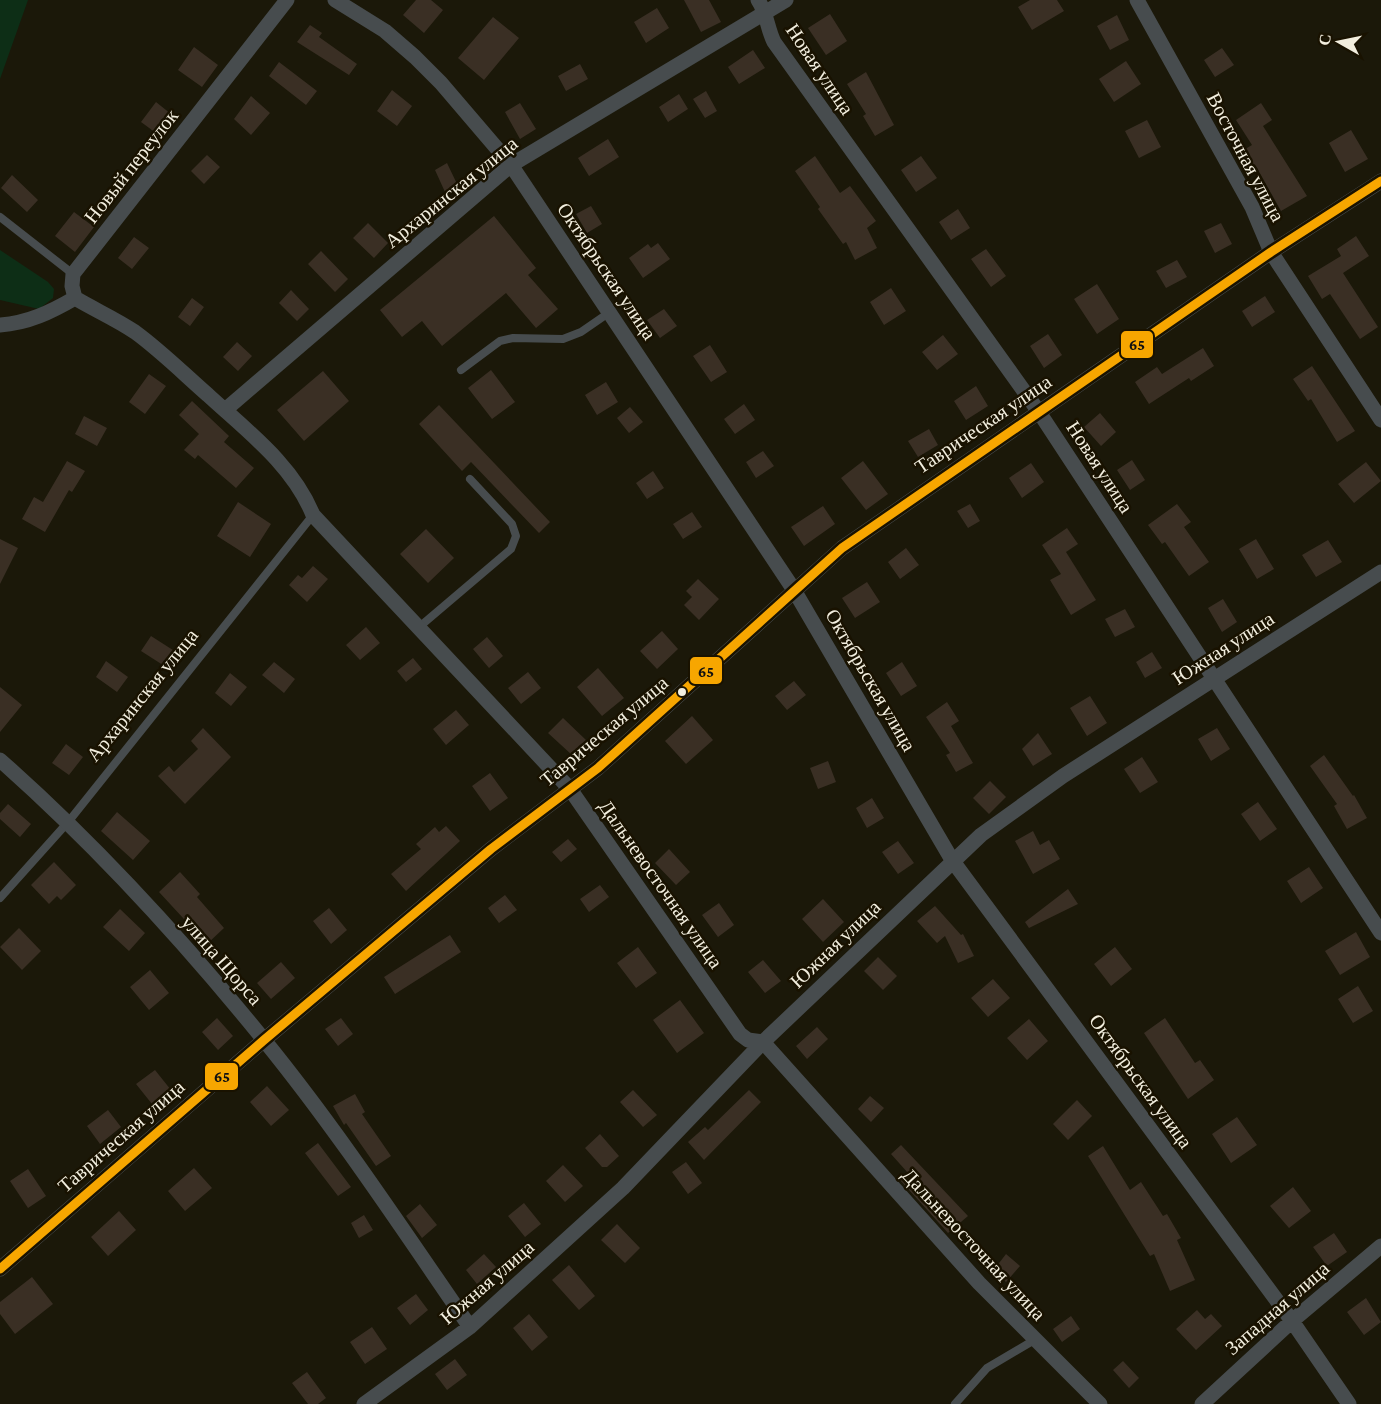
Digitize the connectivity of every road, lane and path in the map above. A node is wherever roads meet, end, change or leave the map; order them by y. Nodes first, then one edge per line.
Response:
1 (287, 0) edge
2 (335, 0) edge
3 (786, 0) edge
4 (1137, 0) edge
5 (762, 6) edge
6 (511, 165) junction
7 (1381, 181) edge
8 (0, 217) edge
9 (1271, 252) junction
10 (73, 274) junction
11 (75, 298) junction
12 (610, 312) junction
13 (0, 325) edge
14 (461, 370) dead end
15 (225, 410) junction
16 (1039, 412) junction
17 (1381, 420) edge
18 (470, 479) dead end
19 (313, 515) junction
20 (1381, 572) edge
21 (794, 590) junction
22 (418, 628) junction
23 (1213, 679) junction
24 (0, 760) edge
25 (570, 789) junction
26 (69, 821) junction
27 (952, 860) junction
28 (0, 898) edge
29 (1381, 933) edge
30 (264, 1040) junction
31 (763, 1042) junction
32 (1381, 1246) edge
33 (0, 1269) edge
34 (1292, 1321) junction
35 (470, 1326) junction
36 (1036, 1339) junction
37 (364, 1404) edge
38 (955, 1404) edge
39 (1100, 1404) edge
40 (1202, 1404) edge
41 (1349, 1404) edge

1 - 10 street, Новый переулок
2 - 6 street, Октябрьская улица
3 - 5 street, Архаринская улица
4 - 9 street, Восточная улица
5 - 6 street, Архаринская улица
5 - 16 street, Новая улица
6 - 12 street, Октябрьская улица
6 - 15 street, Архаринская улица
7 - 9 street, Таврическая улица
8 - 10 lane
9 - 16 street, Таврическая улица
9 - 17 street, Восточная улица
10 - 11 street
11 - 13 street
11 - 15 street, Дальневосточная улица
12 - 14 lane
12 - 21 street, Октябрьская улица
15 - 19 street, Дальневосточная улица
16 - 21 street, Таврическая улица
16 - 23 street, Новая улица
18 - 22 lane
19 - 22 street, Дальневосточная улица
19 - 26 lane, Архаринская улица
20 - 23 street, Южная улица
21 - 25 street, Таврическая улица
21 - 27 street, Октябрьская улица
22 - 25 street, Дальневосточная улица
23 - 27 street, Южная улица
23 - 29 street, Новая улица
24 - 26 street, улица Щорса
25 - 30 street, Таврическая улица
25 - 31 street, Дальневосточная улица
26 - 28 lane, Архаринская улица
26 - 30 street, улица Щорса
27 - 31 street, Южная улица
27 - 34 street, Октябрьская улица
30 - 33 street, Таврическая улица
30 - 35 street, улица Щорса
31 - 35 street, Южная улица
31 - 36 street, Дальневосточная улица
32 - 34 street, Западная улица
34 - 40 street, Западная улица
34 - 41 street, Октябрьская улица
35 - 37 street, Южная улица
36 - 38 lane
36 - 39 street, Дальневосточная улица

